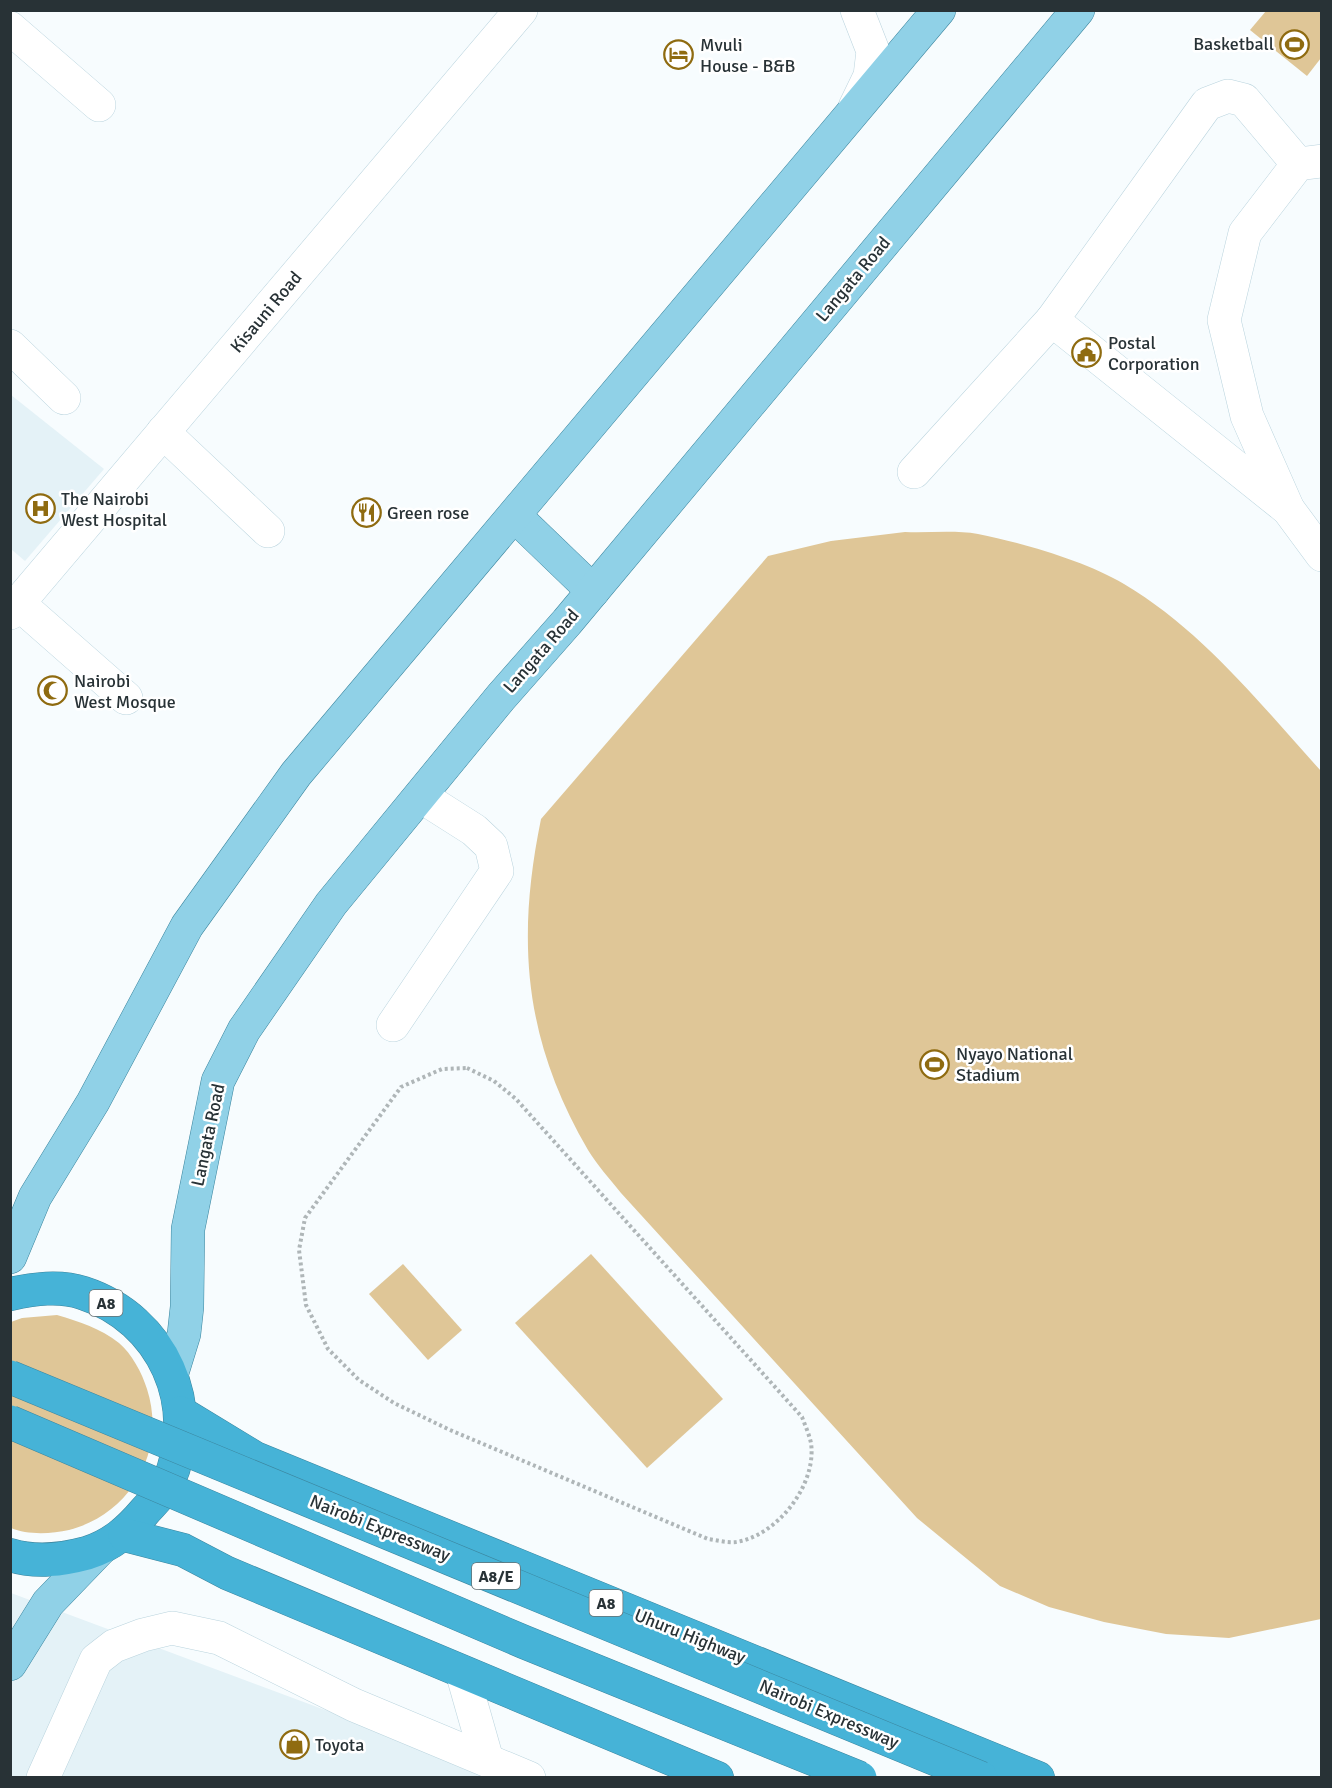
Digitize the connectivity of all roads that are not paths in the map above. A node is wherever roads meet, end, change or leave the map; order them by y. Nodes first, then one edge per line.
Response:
1 (521, 10) edge
2 (857, 10) edge
3 (939, 10) edge
4 (1078, 10) edge
5 (10, 28) edge
6 (99, 105) dead end
7 (848, 119) junction
8 (1310, 163) edge
9 (1052, 320) junction
10 (10, 346) edge
11 (64, 398) dead end
12 (163, 432) junction
13 (914, 472) dead end
14 (1288, 509) junction
15 (515, 516) junction
16 (268, 531) dead end
17 (1322, 555) edge
18 (593, 591) junction
19 (15, 608) edge
20 (126, 698) dead end
21 (422, 797) junction
22 (393, 1025) dead end
23 (10, 1257) edge
24 (10, 1294) edge
25 (172, 1373) junction
26 (10, 1377) edge
27 (181, 1413) junction
28 (10, 1422) edge
29 (112, 1542) junction
30 (10, 1555) edge
31 (10, 1664) edge
32 (462, 1672) junction
33 (487, 1760) junction
34 (43, 1778) edge
35 (530, 1778) edge
36 (717, 1778) edge
37 (860, 1778) edge
38 (981, 1778) edge
39 (1038, 1778) edge

1 - 12 street, Kisauni Road
2 - 7 street
3 - 7 main road
4 - 18 main road, Langata Road
5 - 6 street
7 - 15 main road
8 - 9 street
8 - 14 street
9 - 13 street
9 - 14 street
10 - 11 street
12 - 16 street
12 - 19 street, Kisauni Road
14 - 17 street
15 - 18 main road
15 - 23 main road
18 - 21 main road, Langata Road
19 - 20 street
21 - 22 street
21 - 25 main road, Langata Road
24 - 25 highway, A8
25 - 27 highway, A8
26 - 38 highway, Nairobi Expressway / A8/E, bridge
27 - 29 highway, A8
27 - 39 highway, Uhuru Highway / A8
28 - 37 highway, bridge
29 - 30 highway
29 - 31 main road
29 - 32 highway
32 - 33 street
32 - 36 highway
33 - 34 street
33 - 35 street

